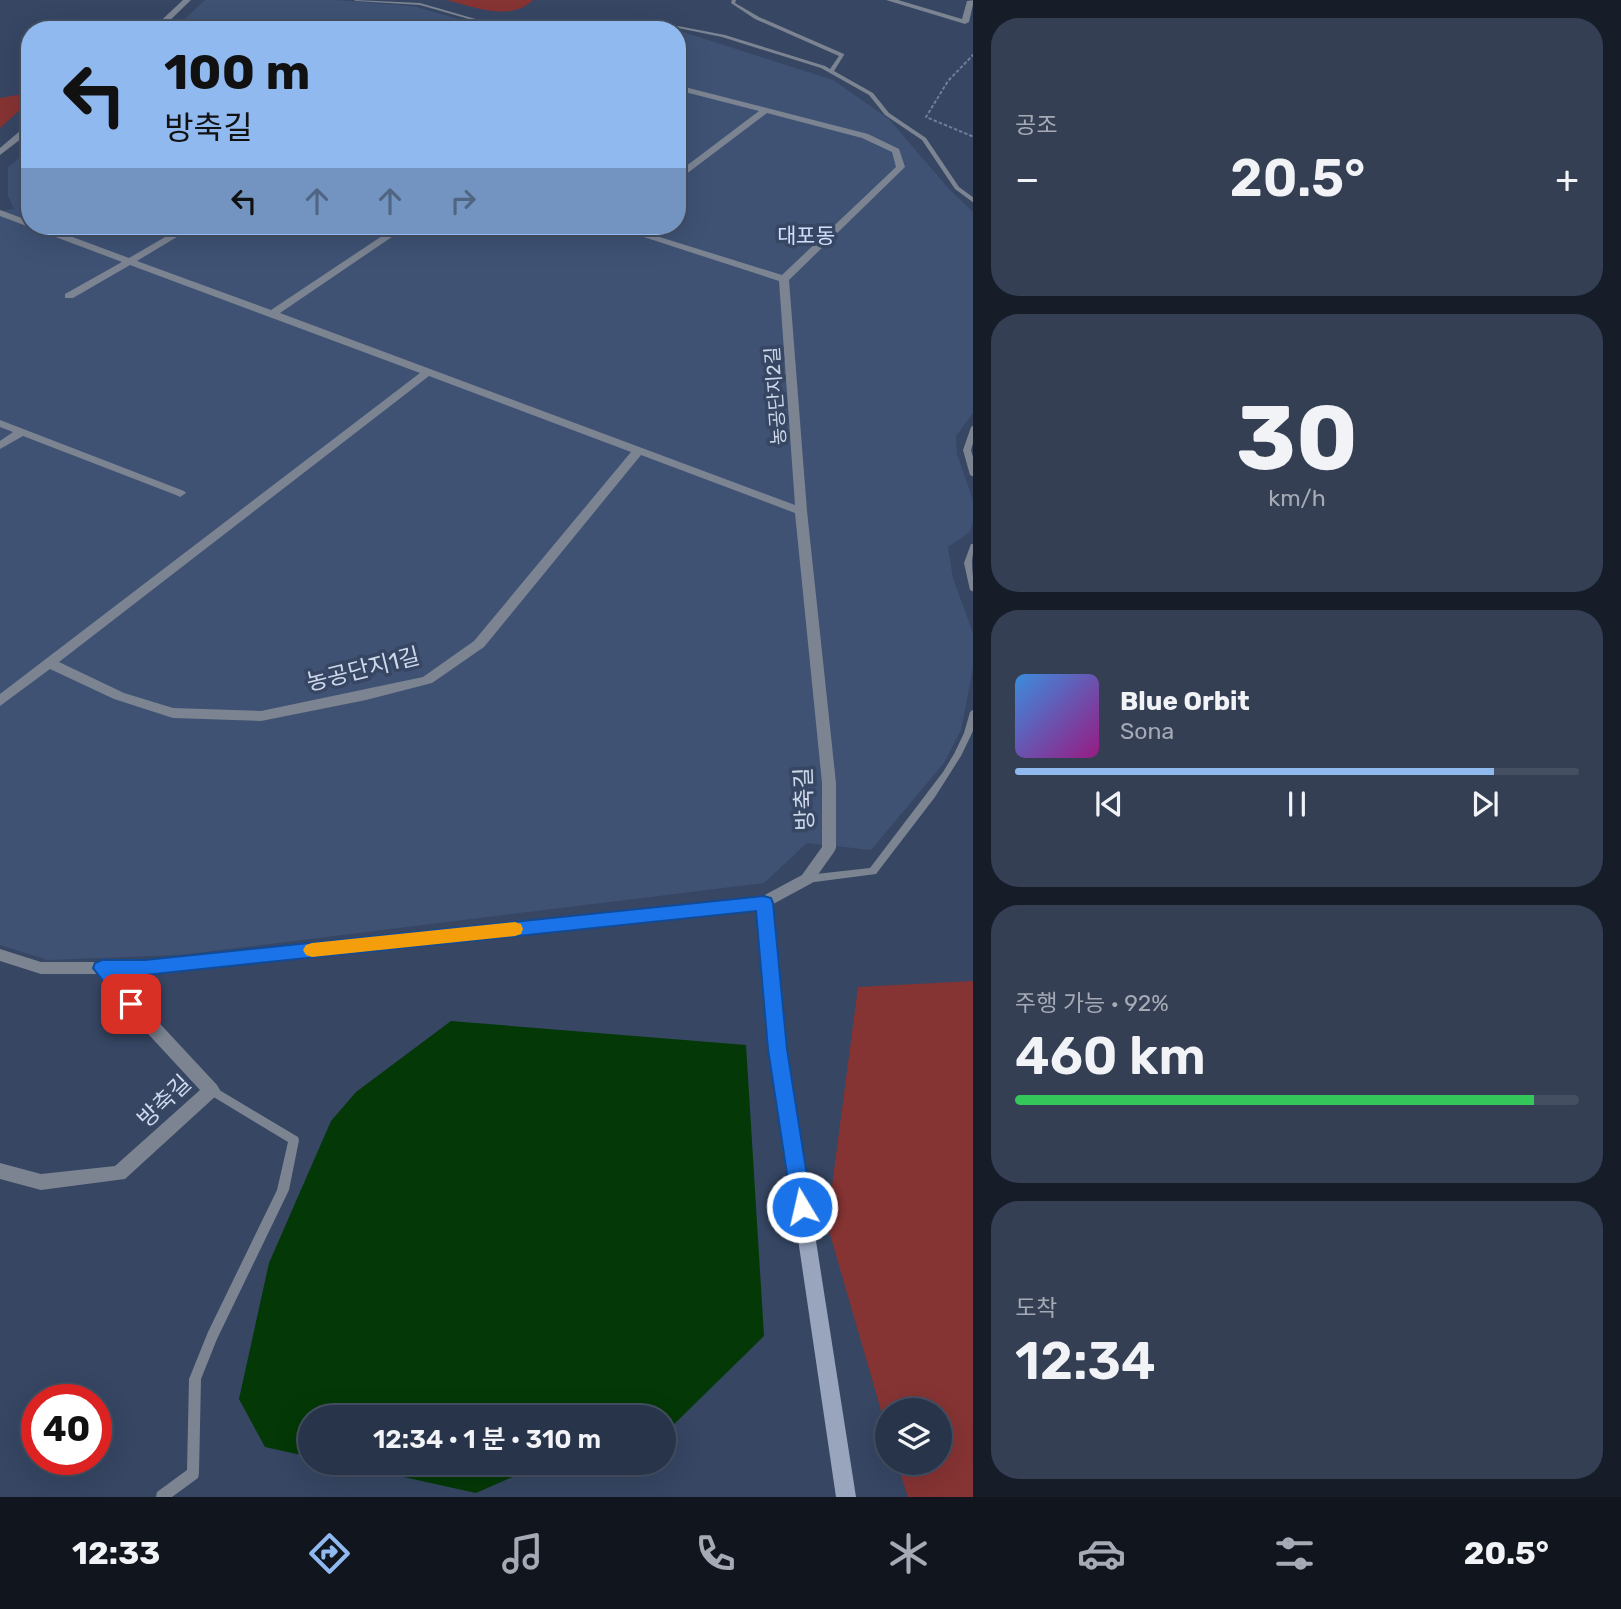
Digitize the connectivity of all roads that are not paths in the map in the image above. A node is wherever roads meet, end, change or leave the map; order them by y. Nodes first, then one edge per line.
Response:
1 (187, 0) edge
2 (356, 0) edge
3 (734, 0) edge
4 (890, 0) edge
5 (973, 1) edge
6 (165, 21) edge
7 (479, 21) edge
8 (686, 29) edge
9 (831, 71) junction
10 (686, 89) edge
11 (765, 110) junction
12 (21, 134) edge
13 (0, 152) edge
14 (686, 171) edge
15 (973, 200) edge
16 (0, 213) edge
17 (21, 221) edge
18 (59, 235) edge
19 (175, 235) edge
20 (389, 235) edge
21 (644, 235) edge
22 (130, 261) junction
23 (784, 279) junction
24 (69, 296) dead end
25 (272, 314) junction
26 (428, 372) junction
27 (0, 423) edge
28 (973, 430) edge
29 (22, 432) junction
30 (0, 446) edge
31 (639, 450) junction
32 (973, 471) edge
33 (180, 493) dead end
34 (801, 511) junction
35 (973, 549) edge
36 (973, 586) edge
37 (50, 663) junction
38 (0, 701) edge
39 (973, 717) edge
40 (807, 879) junction
41 (764, 903) junction
42 (0, 955) edge
43 (102, 968) junction
44 (211, 1090) junction
45 (0, 1171) edge
46 (162, 1497) edge
47 (846, 1497) edge

1 - 6 street
2 - 7 lane
3 - 9 lane
4 - 5 street
8 - 9 lane
9 - 15 lane
10 - 11 street
11 - 14 street
11 - 23 street
12 - 13 street
16 - 17 street
18 - 22 street
19 - 22 street
20 - 25 street
21 - 23 street
22 - 24 street
22 - 25 street
23 - 34 street, 농공단지2길
25 - 26 street
26 - 31 street
26 - 37 street
27 - 29 street
28 - 32 lane
29 - 30 street
29 - 33 street
31 - 34 street
31 - 37 street, 농공단지1길
34 - 40 street, 방축길
35 - 36 lane
37 - 38 street
39 - 40 lane
40 - 41 street, 방축길
41 - 43 street, 방축길
41 - 47 street
42 - 43 street
43 - 44 street, 방축길
44 - 45 street, 방축길
44 - 46 lane

